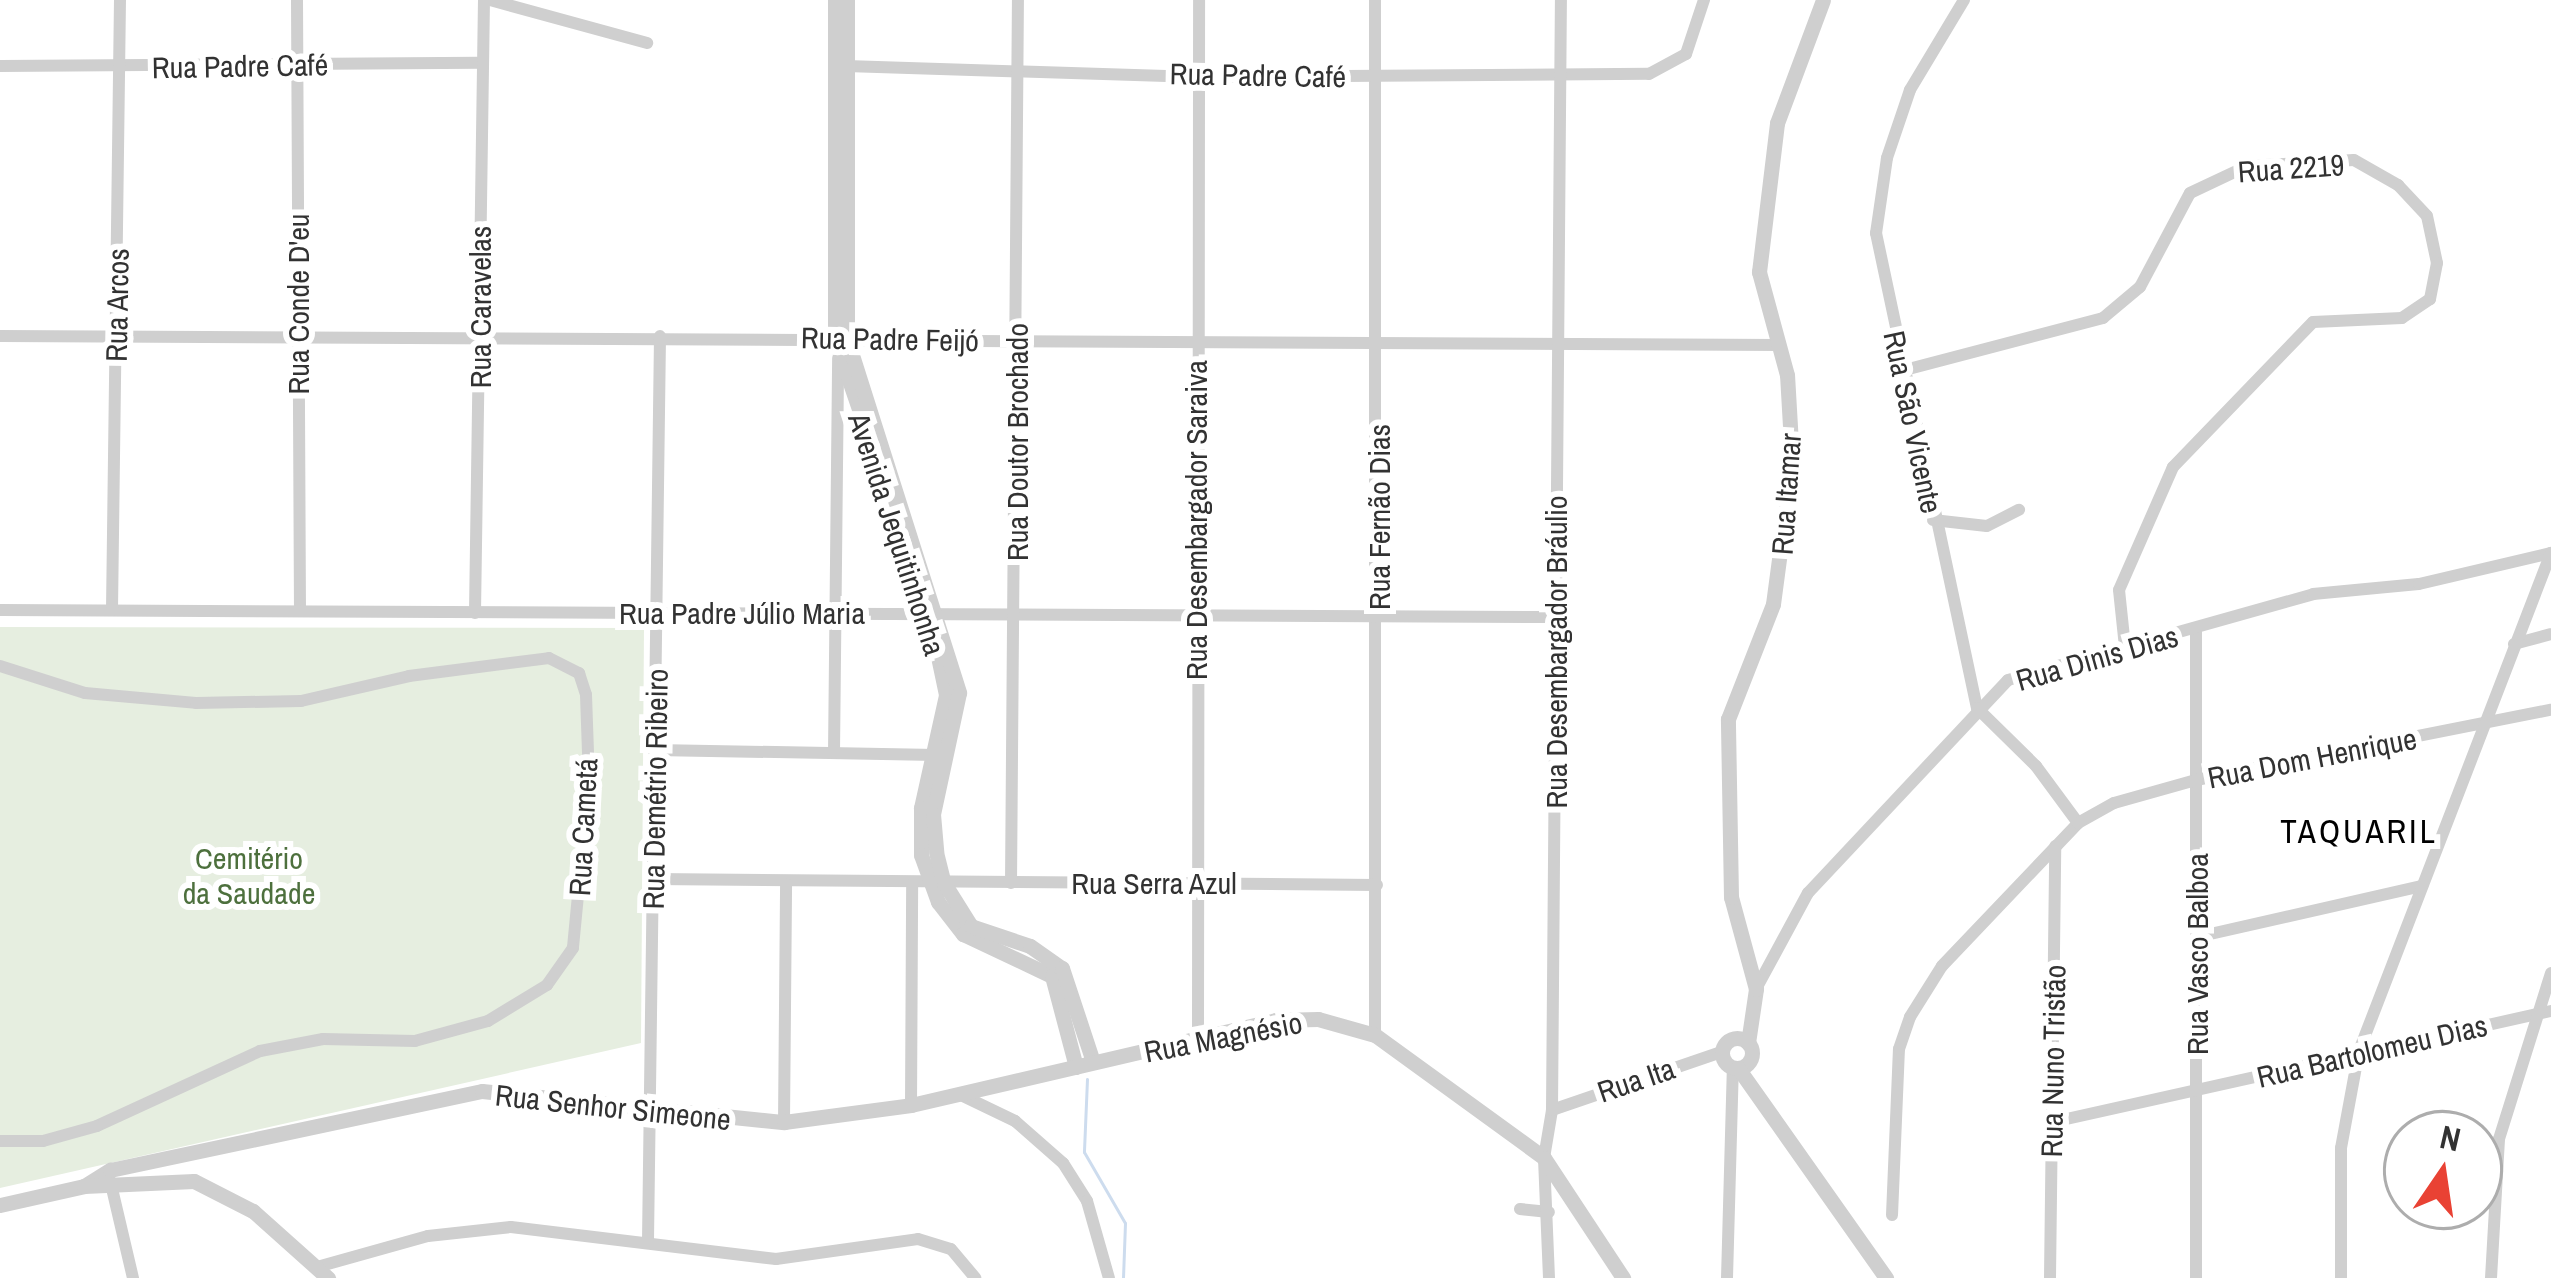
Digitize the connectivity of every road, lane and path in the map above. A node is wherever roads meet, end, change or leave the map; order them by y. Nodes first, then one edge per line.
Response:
1 (119, 0) edge
2 (297, 0) edge
3 (487, 0) edge
4 (836, 0) edge
5 (847, 0) edge
6 (1018, 0) edge
7 (1199, 0) edge
8 (1375, 0) edge
9 (1561, 0) edge
10 (1703, 0) edge
11 (1833, 0) edge
12 (1964, 0) edge
13 (1820, 6) edge
14 (646, 44) dead end
15 (480, 63) junction
16 (297, 65) junction
17 (0, 66) edge
18 (846, 66) junction
19 (120, 67) junction
20 (1018, 70) junction
21 (1561, 74) junction
22 (1372, 76) junction
23 (1198, 77) junction
24 (0, 336) edge
25 (660, 336) junction
26 (117, 337) junction
27 (480, 337) junction
28 (298, 338) junction
29 (1017, 341) junction
30 (840, 343) junction
31 (1379, 343) junction
32 (1196, 344) junction
33 (1780, 345) junction
34 (1558, 348) junction
35 (1901, 371) junction
36 (863, 413) junction
37 (839, 423) junction
38 (2019, 510) dead end
39 (1934, 520) junction
40 (2551, 553) edge
41 (300, 608) junction
42 (0, 610) edge
43 (112, 610) junction
44 (1017, 611) junction
45 (1196, 612) junction
46 (475, 613) junction
47 (836, 613) junction
48 (1380, 613) junction
49 (658, 614) junction
50 (934, 614) junction
51 (1557, 617) junction
52 (2196, 630) junction
53 (2551, 634) edge
54 (2514, 644) junction
55 (2125, 647) junction
56 (0, 666) edge
57 (1977, 708) junction
58 (2551, 710) edge
59 (2482, 725) junction
60 (655, 749) junction
61 (834, 752) junction
62 (939, 755) junction
63 (2196, 780) junction
64 (2078, 823) junction
65 (2055, 845) junction
66 (653, 879) junction
67 (1199, 882) junction
68 (937, 883) junction
69 (1011, 883) junction
70 (786, 884) junction
71 (912, 884) junction
72 (1377, 885) junction
73 (2422, 886) junction
74 (2198, 937) junction
75 (2551, 974) edge
76 (1757, 976) junction
77 (2551, 1011) edge
78 (2536, 1014) junction
79 (1375, 1035) junction
80 (1198, 1040) junction
81 (1743, 1041) junction
82 (2359, 1051) junction
83 (1721, 1052) junction
84 (1085, 1064) junction
85 (1739, 1066) junction
86 (2198, 1092) junction
87 (961, 1095) junction
88 (911, 1106) junction
89 (1552, 1110) junction
90 (652, 1114) junction
91 (784, 1122) junction
92 (2053, 1122) junction
93 (0, 1141) edge
94 (1544, 1158) junction
95 (111, 1179) junction
96 (0, 1205) edge
97 (1520, 1209) dead end
98 (1549, 1212) junction
99 (1892, 1215) dead end
100 (648, 1241) junction
101 (322, 1273) edge
102 (133, 1278) edge
103 (975, 1278) edge
104 (1109, 1278) edge
105 (1549, 1278) edge
106 (1623, 1278) edge
107 (1727, 1278) edge
108 (1886, 1278) edge
109 (2050, 1278) edge
110 (2196, 1278) edge
111 (2341, 1278) edge
112 (2491, 1278) edge

1 - 19 street, Rua Arcos
2 - 16 street, Rua Conde D'eu
3 - 14 street
3 - 15 street, Rua Caravelas
4 - 30 street, Avenida Jequitinhonha
5 - 18 street, Avenida Jequitinhonha
6 - 20 street, Rua Doutor Brochado
7 - 23 street, Rua Desembargador Saraiva
8 - 22 street, Rua Fernão Dias
9 - 21 street, Rua Desembargador Bráulio
10 - 21 street, Rua Padre Café
11 - 13 street, Rua Itamar
12 - 35 street, Rua São Vicente
13 - 33 street, Rua Itamar
15 - 16 street, Rua Padre Café
15 - 27 street, Rua Caravelas
16 - 19 street, Rua Padre Café
16 - 28 street, Rua Conde D'eu
17 - 19 street, Rua Padre Café
18 - 20 street, Rua Padre Café
18 - 30 street, Avenida Jequitinhonha
19 - 26 street, Rua Arcos
20 - 23 street, Rua Padre Café
20 - 29 street, Rua Doutor Brochado
21 - 22 street, Rua Padre Café
21 - 34 street, Rua Desembargador Bráulio
22 - 23 street, Rua Padre Café
22 - 31 street, Rua Fernão Dias
23 - 32 street, Rua Desembargador Saraiva
24 - 26 street, Rua Padre Feijó
25 - 27 street, Rua Padre Feijó
25 - 30 street, Rua Padre Feijó
25 - 49 street, Rua Demétrio Ribeiro
26 - 28 street, Rua Padre Feijó
26 - 43 street, Rua Arcos
27 - 28 street, Rua Padre Feijó
27 - 46 street, Rua Caravelas
28 - 41 street, Rua Conde D'eu
29 - 30 street, Rua Padre Feijó
29 - 32 street, Rua Padre Feijó
29 - 44 street, Rua Doutor Brochado
30 - 36 street, Avenida Jequitinhonha
30 - 37 street
31 - 32 street, Rua Padre Feijó
31 - 34 street, Rua Padre Feijó
31 - 48 street, Rua Fernão Dias
32 - 45 street, Rua Desembargador Saraiva
33 - 34 street, Rua Padre Feijó
33 - 76 street, Rua Itamar
34 - 51 street, Rua Desembargador Bráulio
35 - 39 street, Rua São Vicente
35 - 55 street, Rua 2219
36 - 37 street
36 - 50 street, Avenida Jequitinhonha
37 - 47 street
38 - 39 street
39 - 57 street, Rua São Vicente
40 - 52 street, Rua Dinis Dias
40 - 54 street
41 - 43 street, Rua Padre Júlio Maria
41 - 46 street, Rua Padre Júlio Maria
42 - 43 street, Rua Padre Júlio Maria
44 - 45 street, Rua Padre Júlio Maria
44 - 50 street, Rua Padre Júlio Maria
44 - 69 street, Rua Doutor Brochado
45 - 48 street, Rua Padre Júlio Maria
45 - 67 street, Rua Desembargador Saraiva
46 - 49 street, Rua Padre Júlio Maria
47 - 49 street, Rua Padre Júlio Maria
47 - 50 street, Rua Padre Júlio Maria
47 - 61 street
48 - 51 street, Rua Padre Júlio Maria
48 - 72 street, Rua Fernão Dias
49 - 60 street, Rua Demétrio Ribeiro
50 - 62 street, Avenida Jequitinhonha
51 - 89 street, Rua Desembargador Bráulio
52 - 55 street, Rua Dinis Dias
52 - 63 street, Rua Vasco Balboa
53 - 54 street
54 - 59 street
55 - 57 street, Rua Dinis Dias
56 - 93 street, Rua Cametá
57 - 64 street, Rua São Vicente
57 - 76 street, Rua Dinis Dias
58 - 59 street, Rua Dom Henrique
59 - 63 street, Rua Dom Henrique
59 - 73 street
60 - 61 street
60 - 66 street, Rua Demétrio Ribeiro
61 - 62 street
62 - 68 street, Avenida Jequitinhonha
63 - 64 street, Rua Dom Henrique
63 - 74 street, Rua Vasco Balboa
64 - 65 street, Rua Dom Henrique
65 - 92 street, Rua Nuno Tristão
65 - 99 street, Rua Dom Henrique
66 - 70 street, Rua Serra Azul
66 - 90 street, Rua Demétrio Ribeiro
67 - 69 street, Rua Serra Azul
67 - 72 street, Rua Serra Azul
67 - 80 street, Rua Desembargador Saraiva
68 - 69 street, Rua Serra Azul
68 - 71 street, Rua Serra Azul
68 - 84 street, Avenida Jequitinhonha
70 - 71 street, Rua Serra Azul
70 - 91 street
71 - 88 street
72 - 79 street, Rua Fernão Dias
73 - 74 street
73 - 82 street
74 - 86 street, Rua Vasco Balboa
75 - 78 street
76 - 81 street, Rua Dinis Dias
77 - 78 street, Rua Bartolomeu Dias
78 - 82 street, Rua Bartolomeu Dias
78 - 112 street
79 - 80 street, Rua Magnésio
79 - 94 street, Rua Magnésio
80 - 84 street, Rua Magnésio
81 - 83 street
81 - 85 street, Rua Dinis Dias
82 - 86 street, Rua Bartolomeu Dias
82 - 111 street
83 - 85 street
83 - 89 street, Rua Ita
84 - 87 street, Rua Senhor Simeone
85 - 107 street
85 - 108 street
86 - 92 street, Rua Bartolomeu Dias
86 - 110 street, Rua Vasco Balboa
87 - 88 street, Rua Senhor Simeone
87 - 104 street
88 - 91 street, Rua Senhor Simeone
89 - 94 street, Rua Desembargador Bráulio
90 - 91 street, Rua Senhor Simeone
90 - 95 street, Rua Senhor Simeone
90 - 100 street, Rua Demétrio Ribeiro
92 - 109 street, Rua Nuno Tristão
94 - 98 street, Rua Desembargador Bráulio
94 - 106 street
95 - 96 street
95 - 101 street
95 - 102 street
97 - 98 street
98 - 105 street, Rua Desembargador Bráulio
100 - 101 street
100 - 103 street

